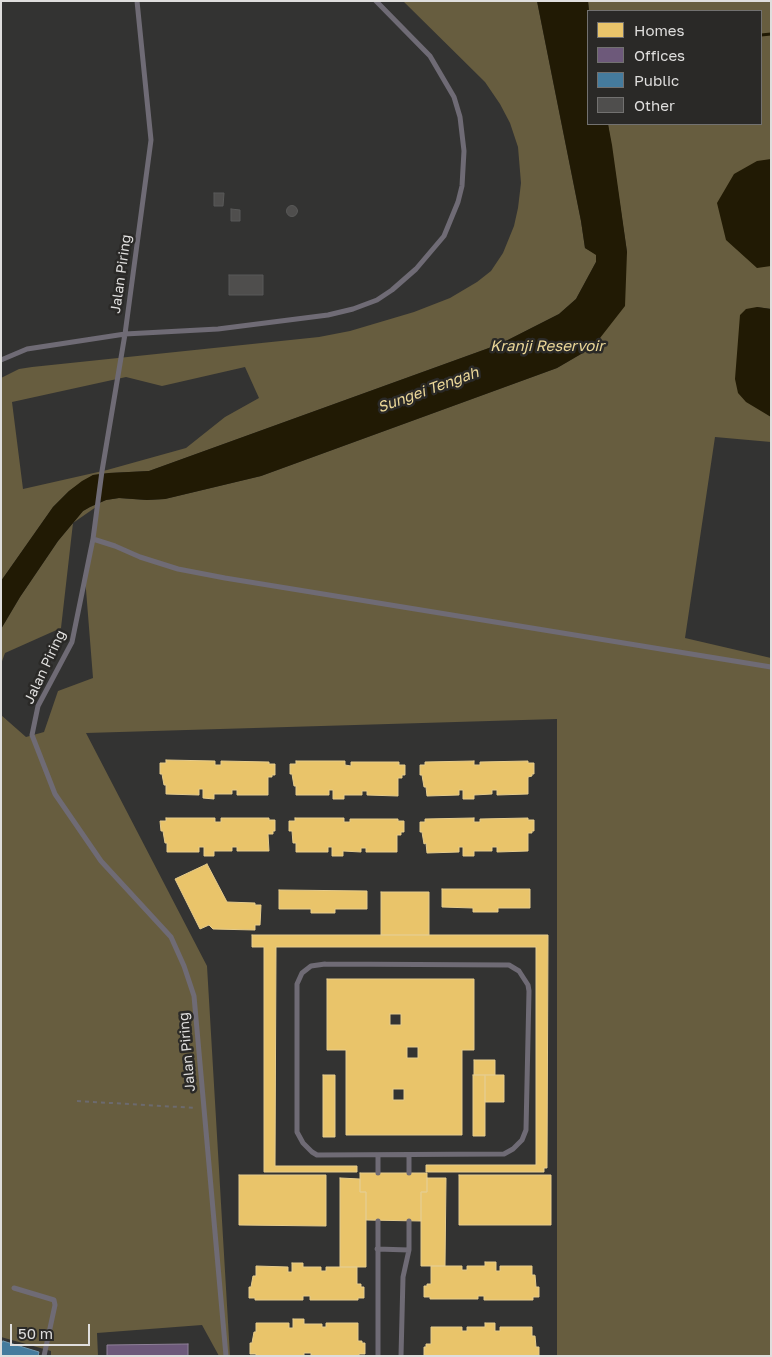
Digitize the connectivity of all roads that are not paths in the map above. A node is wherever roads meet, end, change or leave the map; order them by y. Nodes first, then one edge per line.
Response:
1 (137, 1) edge
2 (376, 1) edge
3 (124, 334) junction
4 (1, 360) edge
5 (93, 540) junction
6 (771, 667) edge
7 (409, 1155) junction
8 (378, 1156) junction
9 (378, 1173) dead end
10 (409, 1173) dead end
11 (378, 1221) dead end
12 (409, 1221) dead end
13 (377, 1249) junction
14 (409, 1250) junction
15 (14, 1288) dead end
16 (44, 1356) edge
17 (226, 1356) edge
18 (378, 1356) edge
19 (401, 1356) edge

1 - 3 lane, Jalan Piring
2 - 3 lane
3 - 4 lane
3 - 5 lane, Jalan Piring
5 - 6 lane
5 - 17 lane, Jalan Piring
7 - 8 lane
7 - 8 lane
7 - 10 lane
8 - 9 lane
11 - 13 lane
12 - 14 lane
13 - 14 lane
13 - 18 lane
14 - 19 lane
15 - 16 lane

